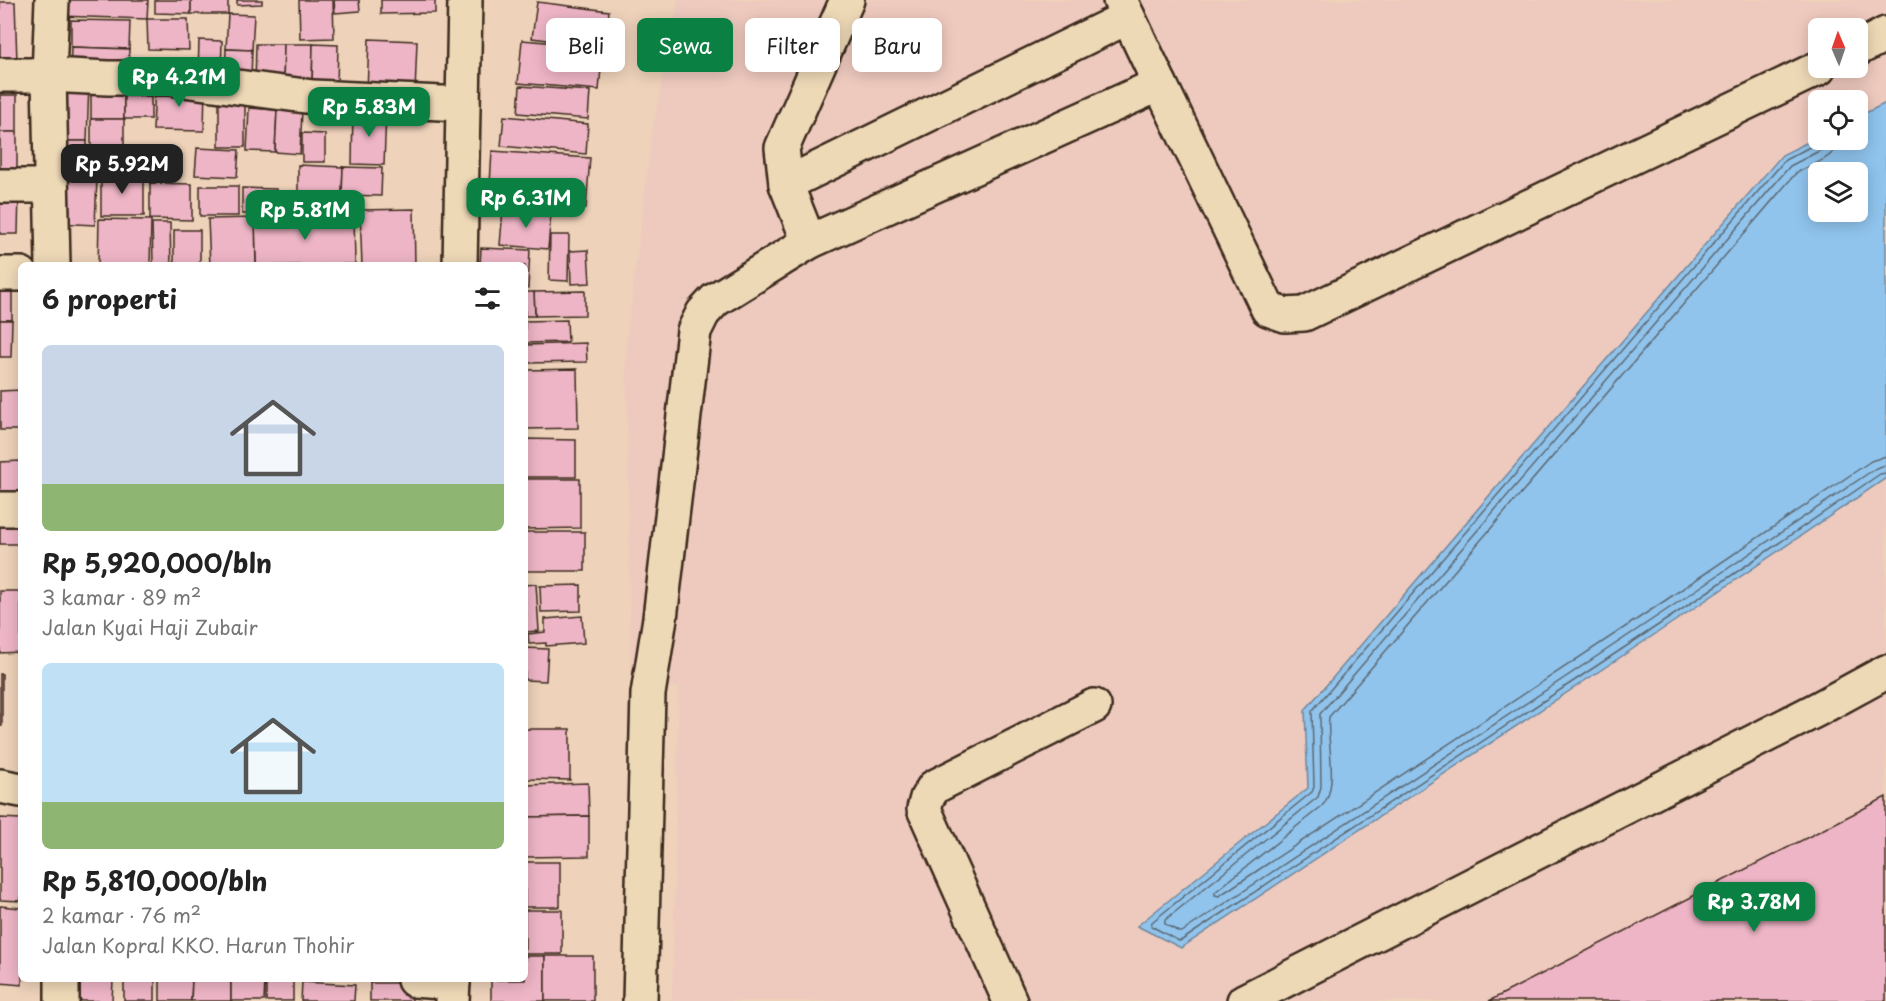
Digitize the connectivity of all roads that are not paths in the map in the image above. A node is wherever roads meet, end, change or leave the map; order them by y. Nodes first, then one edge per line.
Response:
1 (52, 0) edge
2 (465, 0) edge
3 (847, 0) edge
4 (1124, 9) edge
5 (1886, 34) edge
6 (1868, 43) edge
7 (1808, 73) edge
8 (0, 75) edge
9 (49, 75) junction
10 (1160, 84) junction
11 (464, 104) junction
12 (786, 184) junction
13 (0, 186) edge
14 (51, 186) junction
15 (809, 242) junction
16 (53, 262) edge
17 (460, 262) edge
18 (0, 274) edge
19 (18, 274) edge
20 (0, 509) edge
21 (18, 509) edge
22 (1886, 672) edge
23 (1094, 706) dead end
24 (0, 786) edge
25 (18, 789) edge
26 (62, 982) edge
27 (424, 982) edge
28 (453, 988) edge
29 (62, 1001) edge
30 (640, 1001) edge
31 (1010, 1001) edge
32 (1244, 1001) edge

1 - 9 street
2 - 11 street
3 - 12 street
4 - 10 street
4 - 12 street
5 - 6 street
7 - 10 street
8 - 9 street
9 - 11 street
9 - 14 street
10 - 15 street
11 - 17 street
12 - 15 street
13 - 14 street
14 - 16 street
15 - 30 street
18 - 19 street
20 - 21 street
22 - 32 street
23 - 31 street
24 - 25 street
26 - 29 street
27 - 28 street

